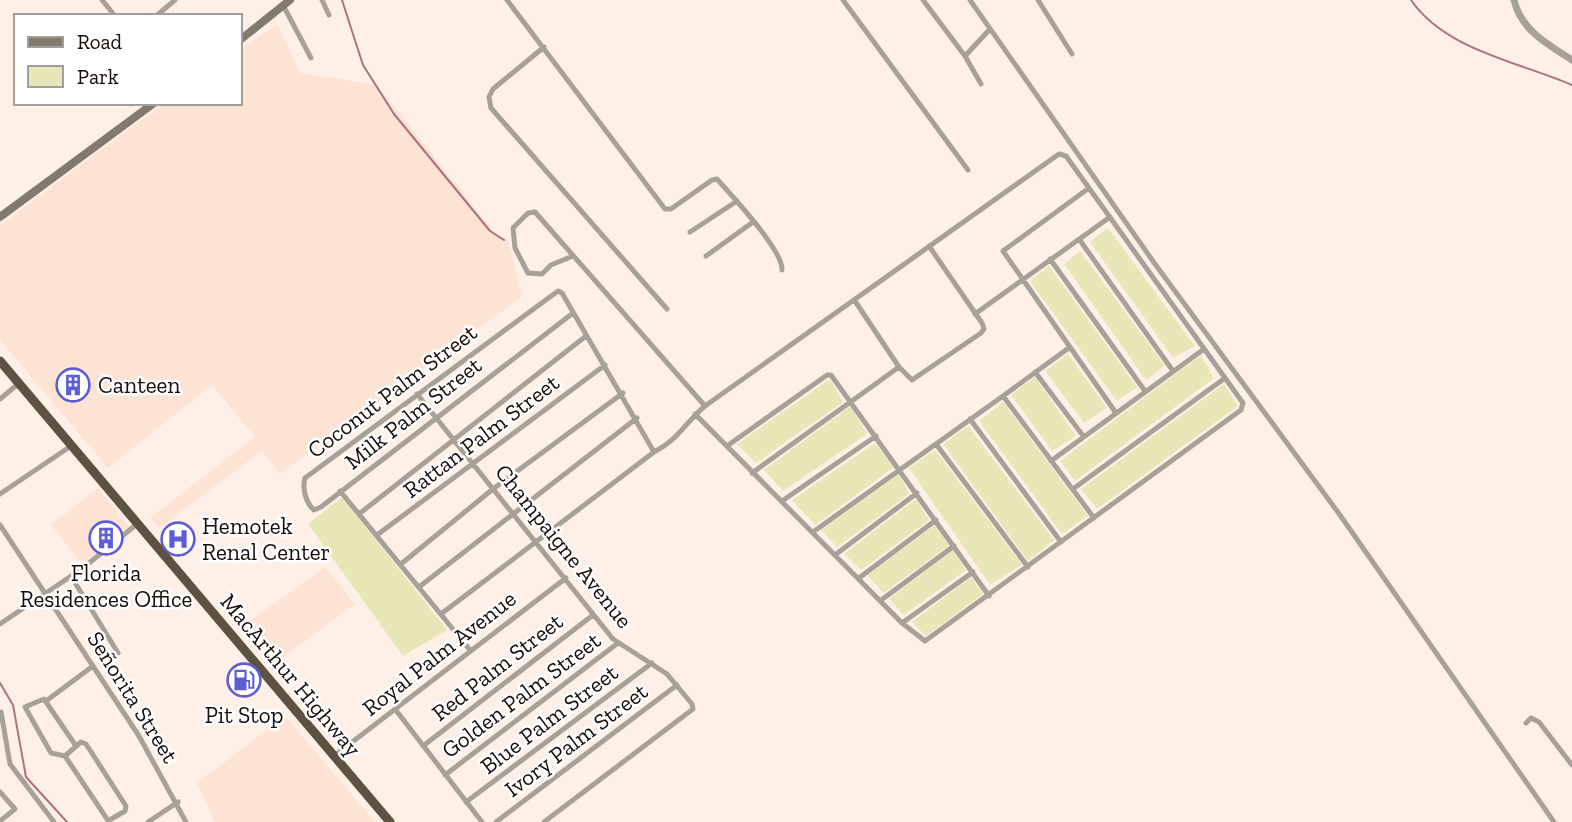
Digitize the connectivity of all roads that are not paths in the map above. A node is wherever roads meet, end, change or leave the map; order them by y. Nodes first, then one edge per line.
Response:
1 (102, 0) edge
2 (175, 0) edge
3 (322, 0) edge
4 (507, 0) edge
5 (843, 0) edge
6 (923, 0) edge
7 (970, 0) edge
8 (1038, 0) edge
9 (1514, 0) edge
10 (286, 3) edge
11 (113, 14) edge
12 (158, 14) edge
13 (329, 15) dead end
14 (990, 29) junction
15 (242, 38) edge
16 (544, 47) junction
17 (1072, 54) dead end
18 (964, 56) junction
19 (311, 58) dead end
20 (1572, 60) edge
21 (981, 84) dead end
22 (151, 105) edge
23 (968, 170) dead end
24 (1089, 188) junction
25 (737, 201) junction
26 (0, 217) edge
27 (1110, 217) junction
28 (753, 222) junction
29 (690, 232) dead end
30 (1079, 239) junction
31 (929, 246) junction
32 (573, 256) junction
33 (706, 256) dead end
34 (1050, 259) junction
35 (782, 270) dead end
36 (1021, 279) junction
37 (855, 301) junction
38 (667, 309) dead end
39 (573, 313) junction
40 (975, 314) junction
41 (586, 336) junction
42 (1070, 347) junction
43 (1204, 349) junction
44 (0, 361) edge
45 (605, 365) junction
46 (899, 367) junction
47 (1173, 371) junction
48 (1035, 372) junction
49 (1225, 378) junction
50 (18, 384) junction
51 (1145, 391) junction
52 (623, 393) junction
53 (417, 394) junction
54 (1003, 396) junction
55 (0, 400) edge
56 (850, 401) junction
57 (705, 406) junction
58 (1116, 413) junction
59 (695, 414) junction
60 (437, 416) junction
61 (637, 418) junction
62 (970, 419) junction
63 (876, 436) junction
64 (1084, 437) junction
65 (456, 439) junction
66 (936, 444) junction
67 (71, 446) junction
68 (727, 446) junction
69 (654, 452) junction
70 (1051, 461) junction
71 (476, 464) junction
72 (900, 469) junction
73 (752, 473) junction
74 (492, 489) junction
75 (1073, 489) junction
76 (340, 491) junction
77 (917, 493) junction
78 (0, 494) edge
79 (782, 501) junction
80 (513, 513) junction
81 (359, 514) junction
82 (1094, 518) junction
83 (936, 520) junction
84 (137, 524) junction
85 (0, 525) edge
86 (813, 531) junction
87 (377, 535) junction
88 (536, 540) junction
89 (1061, 542) junction
90 (954, 546) junction
91 (835, 555) junction
92 (401, 564) junction
93 (1028, 567) junction
94 (973, 572) junction
95 (71, 576) junction
96 (566, 578) junction
97 (859, 578) junction
98 (419, 586) junction
99 (47, 593) junction
100 (989, 596) junction
101 (880, 601) junction
102 (441, 614) junction
103 (593, 615) junction
104 (0, 624) edge
105 (902, 624) junction
106 (618, 643) junction
107 (470, 650) junction
108 (118, 653) dead end
109 (652, 663) junction
110 (93, 666) junction
111 (677, 685) junction
112 (46, 701) junction
113 (395, 709) junction
114 (0, 710) edge
115 (1526, 723) dead end
116 (76, 746) junction
117 (423, 746) junction
118 (65, 755) junction
119 (334, 757) junction
120 (1572, 765) edge
121 (445, 775) junction
122 (0, 792) edge
123 (466, 802) junction
124 (178, 803) junction
125 (0, 821) edge
126 (54, 822) edge
127 (108, 822) edge
128 (148, 822) edge
129 (186, 822) edge
130 (390, 822) edge
131 (482, 822) edge
132 (496, 822) edge
133 (544, 822) edge
134 (1554, 822) edge

1 - 11 street
2 - 12 street
3 - 13 street
4 - 16 street
5 - 23 street
6 - 18 street
7 - 14 street
8 - 17 street
9 - 20 street
10 - 15 main road
10 - 19 street
14 - 18 street
14 - 134 street
16 - 25 street
16 - 38 street
18 - 21 street
22 - 26 main road
24 - 27 street
24 - 31 street
24 - 36 street
25 - 28 street
25 - 29 street
27 - 30 street
27 - 43 street
28 - 33 street
28 - 35 street
30 - 34 street
30 - 47 street
31 - 37 street
31 - 40 street
32 - 32 street
32 - 57 street
34 - 36 street
34 - 51 street
36 - 40 street
36 - 42 street
37 - 46 street
37 - 57 street
39 - 41 street
39 - 53 street, Coconut Palm Street
39 - 60 street, Milk Palm Street
40 - 46 street
41 - 45 street
41 - 65 street
42 - 48 street
42 - 58 street
43 - 47 street
43 - 49 street
44 - 50 highway, MacArthur Highway
45 - 52 street
45 - 71 street, Rattan Palm Street
46 - 56 street
47 - 51 street
48 - 54 street
48 - 64 street
49 - 75 street
49 - 82 street
50 - 55 street
50 - 67 highway, MacArthur Highway
51 - 58 street
52 - 61 street
52 - 74 street
53 - 60 street, Champaigne Avenue
53 - 76 street, Coconut Palm Street
54 - 62 street
54 - 70 street
56 - 63 street
56 - 68 street
56 - 73 street
57 - 59 street
58 - 64 street
59 - 68 street
59 - 69 street
60 - 65 street, Champaigne Avenue
60 - 76 street, Milk Palm Street
61 - 69 street
61 - 80 street
62 - 66 street
62 - 89 street
63 - 72 street
63 - 79 street
64 - 70 street
65 - 71 street, Champaigne Avenue
65 - 81 street
66 - 72 street
66 - 93 street
67 - 78 street
67 - 84 highway, MacArthur Highway
68 - 73 street
69 - 88 street
70 - 75 street
71 - 74 street, Champaigne Avenue
71 - 87 street, Rattan Palm Street
72 - 77 street
72 - 86 street
73 - 79 street
74 - 80 street, Champaigne Avenue
74 - 92 street
75 - 82 street
76 - 81 street
77 - 83 street
77 - 91 street
79 - 86 street
80 - 88 street, Champaigne Avenue
80 - 98 street
81 - 87 street
82 - 89 street
83 - 90 street
83 - 97 street
84 - 95 street
84 - 119 highway, MacArthur Highway
85 - 99 street, Señorita Street
86 - 91 street
87 - 92 street
88 - 96 street, Champaigne Avenue
88 - 102 street
89 - 93 street
90 - 94 street
90 - 101 street
91 - 97 street
92 - 98 street
93 - 100 street
94 - 100 street
94 - 105 street
95 - 99 street
95 - 108 street
96 - 103 street, Champaigne Avenue
96 - 107 street, Royal Palm Avenue
97 - 101 street
98 - 102 street
99 - 104 street
99 - 110 street, Señorita Street
100 - 105 street
101 - 105 street
102 - 107 street
103 - 106 street, Champaigne Avenue
103 - 117 street, Red Palm Street
106 - 109 street, Champaigne Avenue
106 - 121 street, Golden Palm Street
107 - 113 street, Royal Palm Avenue
109 - 111 street, Champaigne Avenue
109 - 123 street, Blue Palm Street
110 - 112 street
110 - 124 street, Señorita Street
111 - 132 street, Ivory Palm Street
111 - 133 street, Champaigne Avenue
112 - 116 street
112 - 118 street
113 - 117 street
113 - 119 street, Royal Palm Avenue
114 - 126 street
115 - 120 street
116 - 118 street
116 - 127 street
117 - 121 street
118 - 127 street
119 - 130 highway, MacArthur Highway
121 - 123 street
122 - 125 street
123 - 131 street
124 - 128 street
124 - 129 street, Señorita Street

